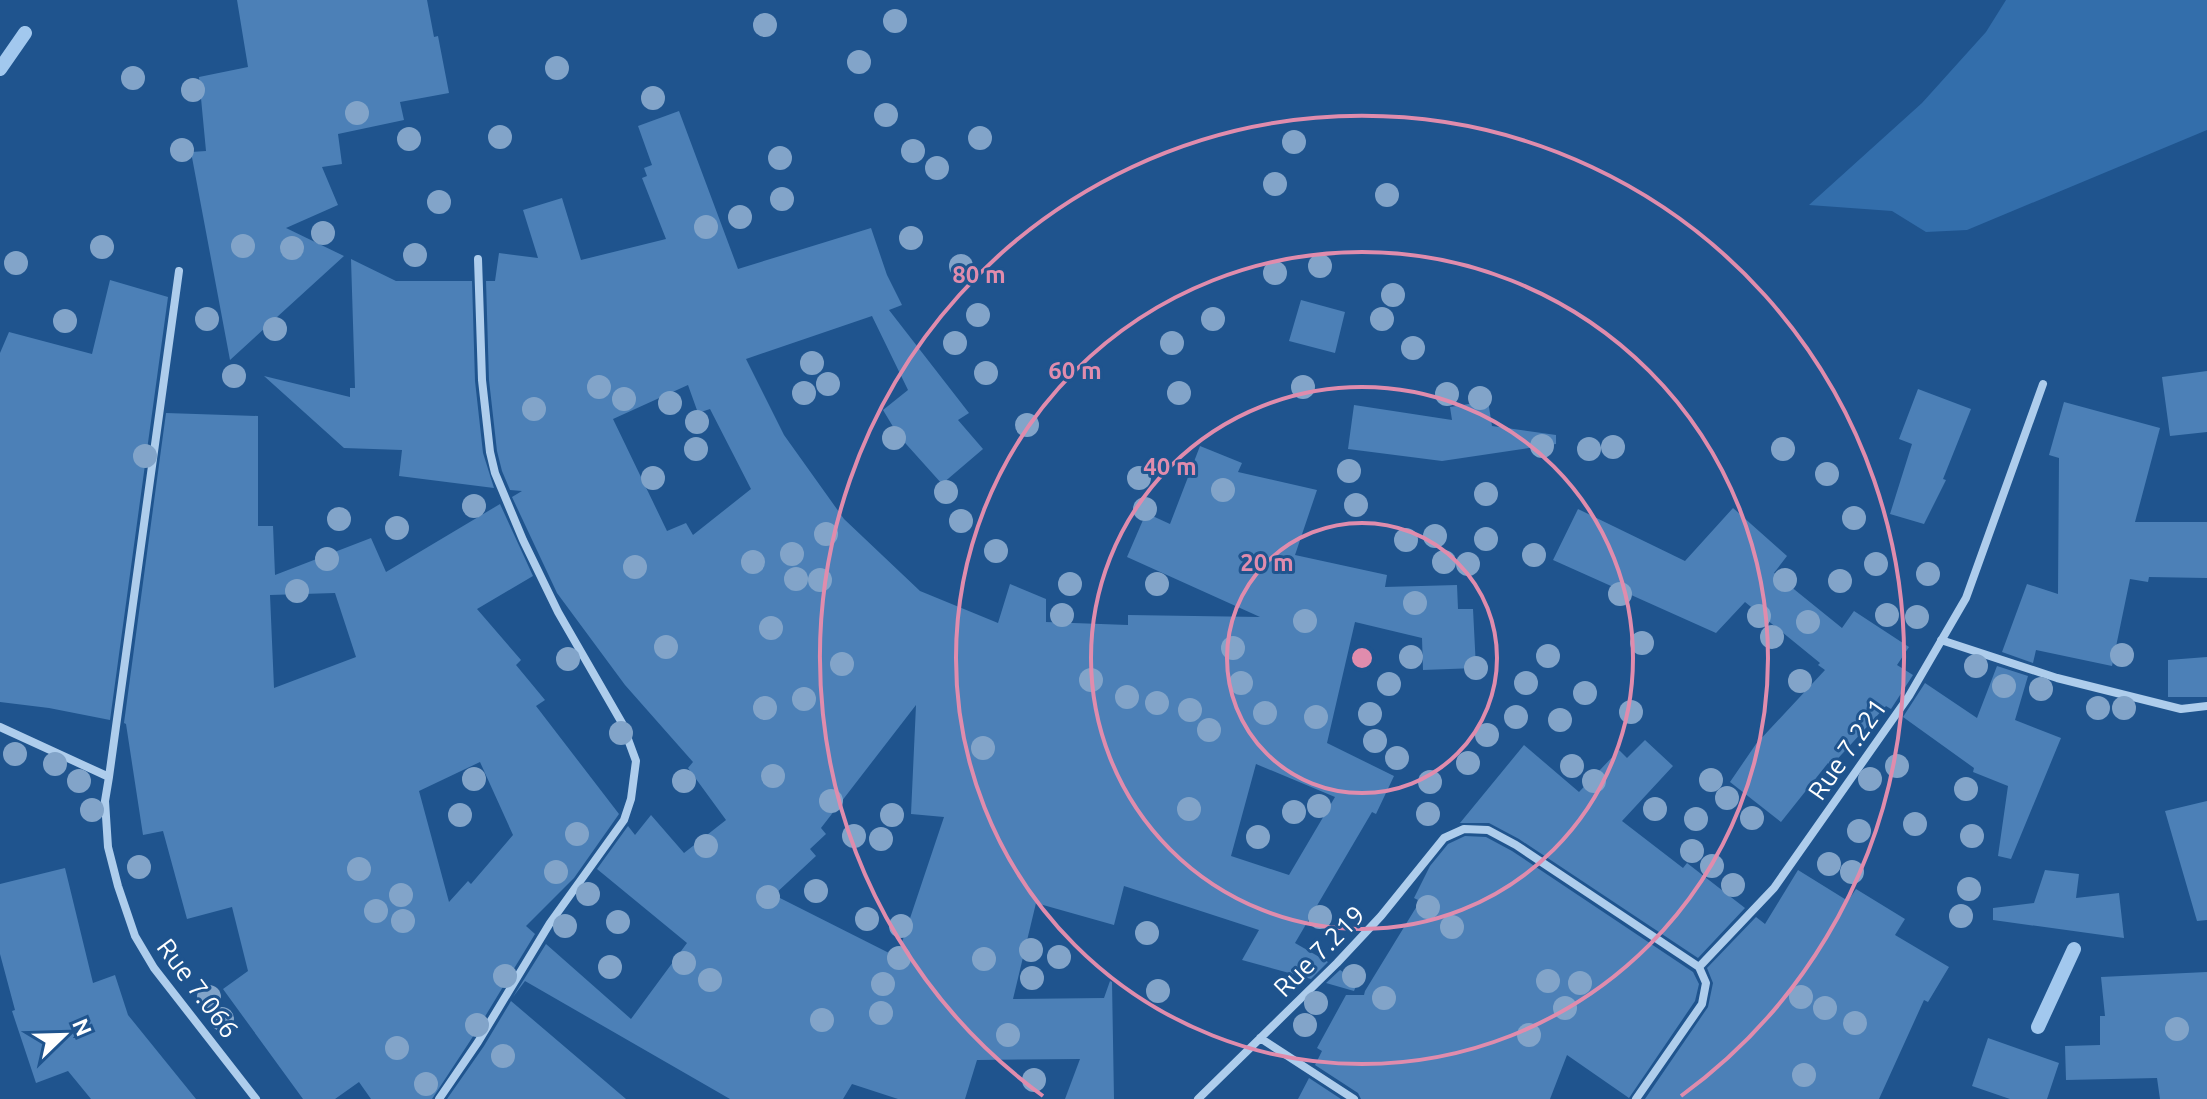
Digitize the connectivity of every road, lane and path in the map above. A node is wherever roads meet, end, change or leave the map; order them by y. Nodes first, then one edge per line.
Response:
1 (478, 259) dead end
2 (179, 271) dead end
3 (2043, 384) dead end
4 (1941, 640) junction
5 (2207, 706) edge
6 (0, 727) edge
7 (109, 777) junction
8 (1699, 967) junction
9 (1260, 1038) junction
10 (256, 1099) edge
11 (439, 1099) edge
12 (1198, 1099) edge
13 (1354, 1099) edge
14 (1636, 1099) edge

1 - 11 street
2 - 7 street, Rue 7.066
3 - 4 street, Rue 7.221
4 - 5 street
4 - 8 street, Rue 7.221
6 - 7 street
7 - 10 street, Rue 7.066
8 - 9 street, Rue 7.219
8 - 14 street
9 - 12 street, Rue 7.219
9 - 13 street

